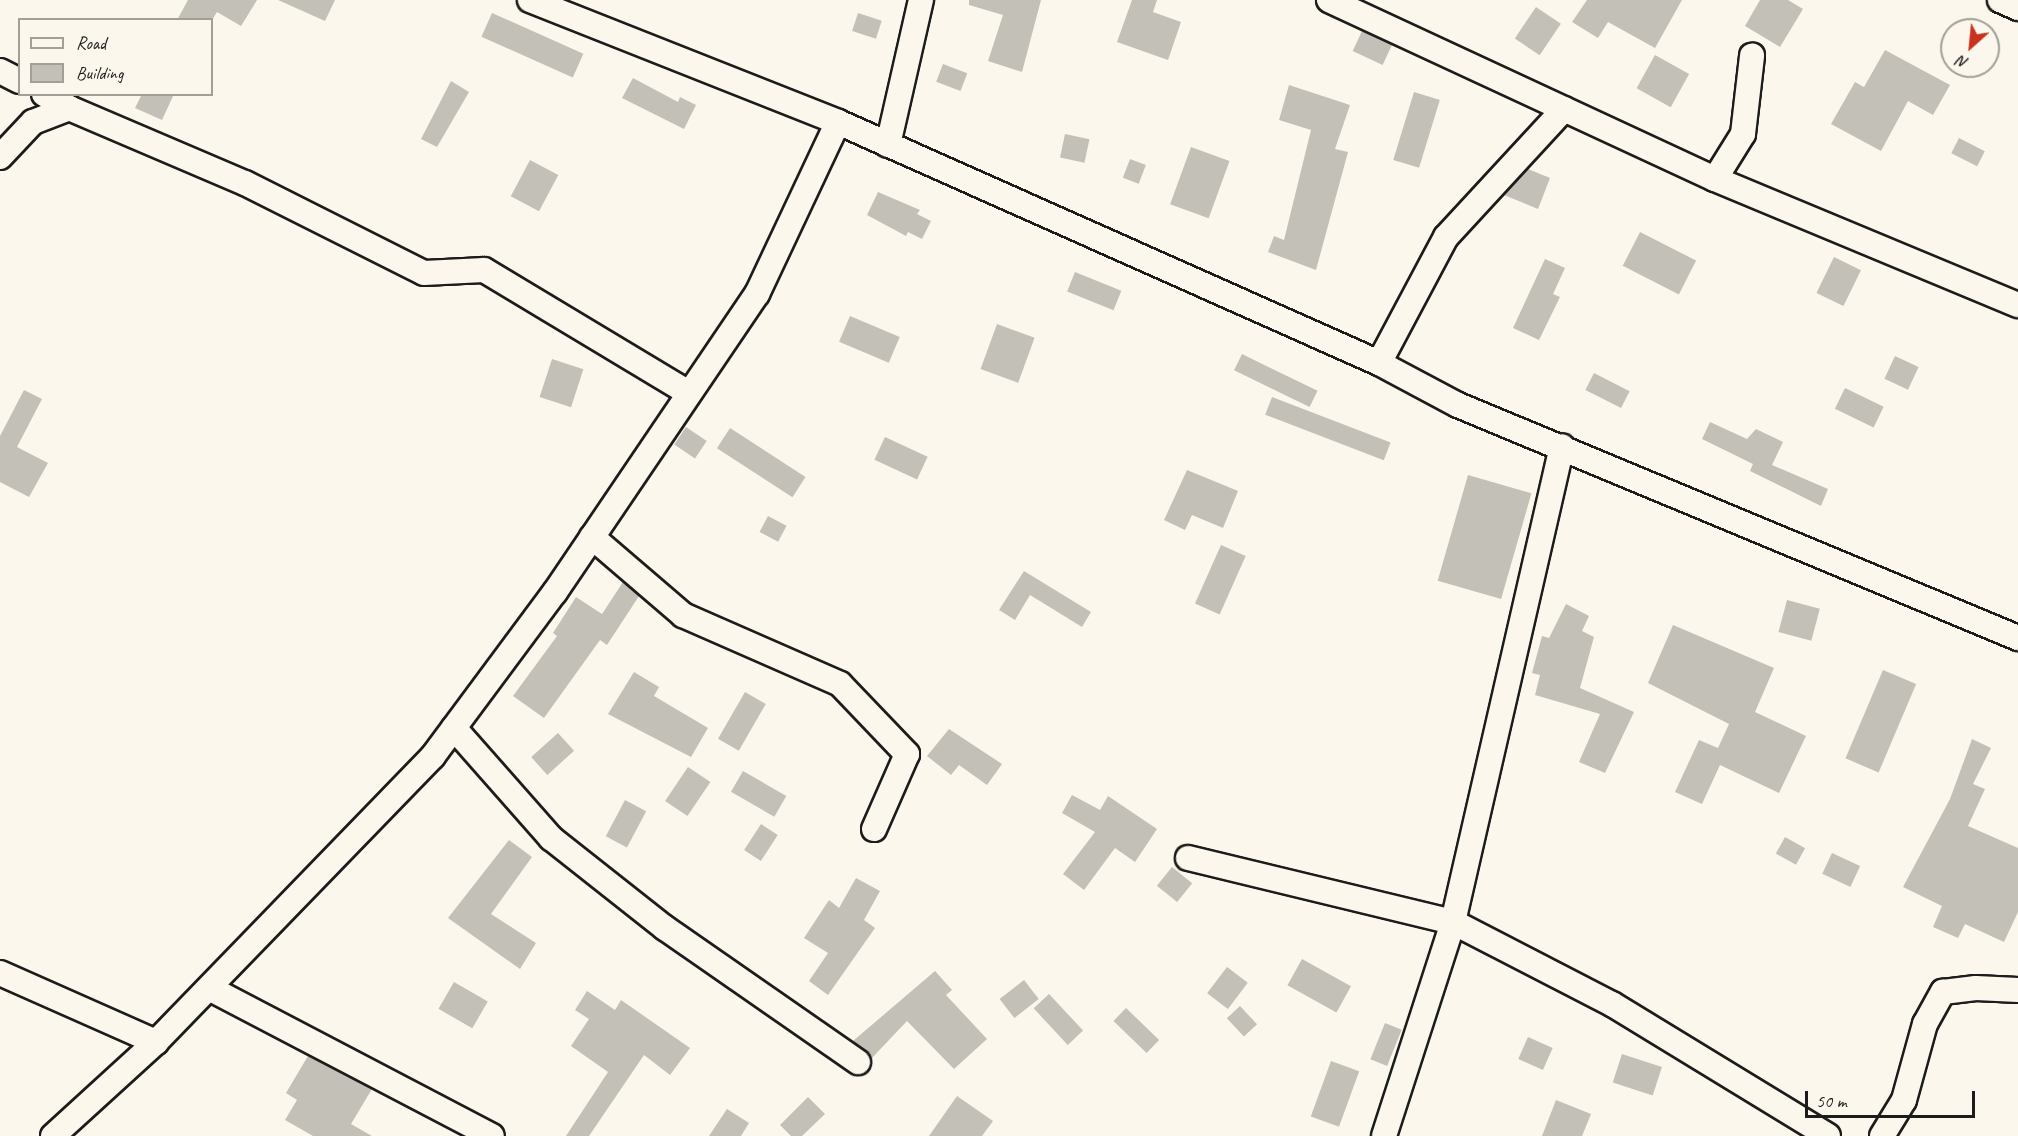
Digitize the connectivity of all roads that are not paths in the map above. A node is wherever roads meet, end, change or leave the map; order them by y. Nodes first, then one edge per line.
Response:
1 (530, 0) edge
2 (921, 0) edge
3 (1329, 0) edge
4 (2000, 0) edge
5 (2018, 8) edge
6 (1752, 56) dead end
7 (0, 71) edge
8 (18, 80) edge
9 (48, 96) edge
10 (69, 108) junction
11 (1564, 109) junction
12 (838, 122) junction
13 (888, 145) junction
14 (0, 157) edge
15 (1715, 179) junction
16 (2018, 305) edge
17 (1379, 363) junction
18 (689, 393) junction
19 (1562, 446) junction
20 (592, 537) junction
21 (2018, 638) edge
22 (454, 728) junction
23 (874, 829) dead end
24 (1188, 858) dead end
25 (1454, 922) junction
26 (0, 973) edge
27 (209, 988) junction
28 (2018, 990) edge
29 (156, 1042) junction
30 (858, 1062) dead end
31 (53, 1136) edge
32 (492, 1136) edge
33 (1384, 1136) edge
34 (1828, 1136) edge
35 (1882, 1136) edge

1 - 12 street
2 - 13 street
3 - 11 street
4 - 5 street
6 - 15 street
7 - 8 street
9 - 10 street
10 - 14 street
10 - 18 street
11 - 15 street
11 - 17 street
12 - 13 street
12 - 18 street
13 - 17 street
15 - 16 street
17 - 19 street
18 - 20 street
19 - 21 street
19 - 25 street
20 - 22 street
20 - 23 street
22 - 27 street
22 - 30 street
24 - 25 street
25 - 33 street
25 - 34 street
26 - 29 street
27 - 29 street
27 - 32 street
28 - 35 street
29 - 31 street

